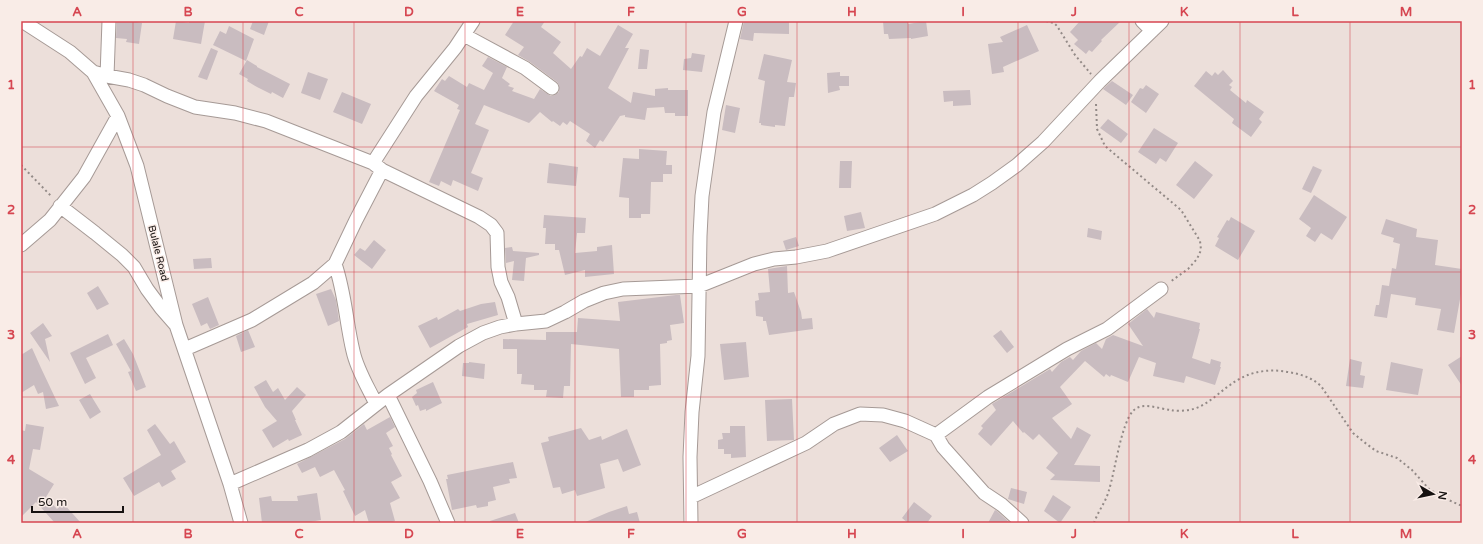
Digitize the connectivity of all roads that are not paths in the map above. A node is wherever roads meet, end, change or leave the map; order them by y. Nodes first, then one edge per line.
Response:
1 (22, 21) edge
2 (109, 21) edge
3 (473, 21) edge
4 (736, 21) edge
5 (1142, 21) edge
6 (1162, 21) edge
7 (1152, 30) junction
8 (464, 35) junction
9 (93, 72) junction
10 (107, 76) junction
11 (552, 88) dead end
12 (118, 116) junction
13 (378, 167) junction
14 (60, 206) junction
15 (21, 245) edge
16 (335, 264) junction
17 (699, 286) junction
18 (1161, 289) road end
19 (516, 324) junction
20 (176, 325) junction
21 (185, 349) junction
22 (388, 395) junction
23 (376, 404) junction
24 (936, 435) junction
25 (230, 484) junction
26 (691, 497) junction
27 (240, 523) edge
28 (448, 523) edge
29 (691, 523) edge
30 (1022, 523) edge

1 - 9 street, Bulale Road
2 - 10 street
3 - 8 street
4 - 17 street
5 - 7 street
6 - 7 street
7 - 17 street
8 - 11 street
8 - 13 street
9 - 10 street
9 - 12 street, Bulale Road
10 - 13 street
12 - 14 street
12 - 20 street, Bulale Road
13 - 16 street
13 - 19 street
14 - 15 street
14 - 20 street
16 - 21 street
16 - 23 street
17 - 19 street
17 - 26 street
18 - 24 street
19 - 22 street
20 - 21 street, Bulale Road
21 - 25 street, Bulale Road
22 - 23 street
22 - 28 street
23 - 25 street
24 - 26 street
24 - 30 street
25 - 27 street, Bulale Road
26 - 29 street

